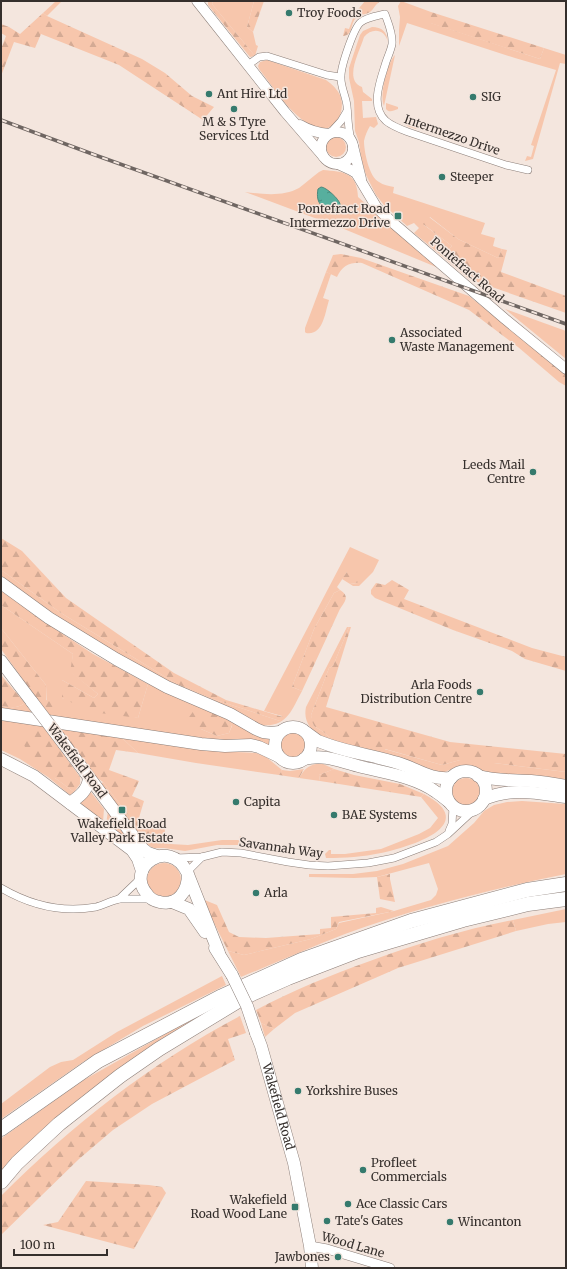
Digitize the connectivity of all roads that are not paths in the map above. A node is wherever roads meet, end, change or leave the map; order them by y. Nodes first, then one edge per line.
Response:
1 (197, 1) edge
2 (248, 65) junction
3 (340, 77) junction
4 (347, 111) junction
5 (295, 122) junction
6 (329, 134) junction
7 (352, 142) junction
8 (323, 156) junction
9 (338, 164) junction
10 (528, 170) dead end
11 (361, 181) junction
12 (566, 369) edge
13 (1, 583) edge
14 (1, 661) edge
15 (1, 714) edge
16 (280, 732) junction
17 (306, 733) junction
18 (278, 756) junction
19 (1, 759) edge
20 (304, 759) junction
21 (478, 776) junction
22 (89, 778) junction
23 (451, 778) junction
24 (566, 786) edge
25 (566, 797) edge
26 (70, 803) junction
27 (451, 804) junction
28 (480, 804) junction
29 (448, 834) junction
30 (157, 856) junction
31 (202, 857) junction
32 (176, 858) junction
33 (187, 873) junction
34 (141, 875) junction
35 (566, 884) edge
36 (1, 888) edge
37 (150, 898) junction
38 (119, 899) junction
39 (566, 899) edge
40 (172, 902) junction
41 (219, 953) junction
42 (1, 1129) edge
43 (1, 1182) edge
44 (310, 1246) junction
45 (312, 1268) edge
46 (390, 1268) edge

1 - 2 main road
2 - 3 street
2 - 5 main road
3 - 4 street, Intermezzo Drive
3 - 10 street, Intermezzo Drive
4 - 6 street
4 - 7 street, Intermezzo Drive
5 - 6 main road
5 - 8 main road
6 - 7 main road
6 - 8 main road
7 - 9 main road
7 - 11 main road, Pontefract Road
8 - 9 main road
9 - 11 main road, Pontefract Road
11 - 12 main road, Pontefract Road
13 - 16 main road
14 - 22 main road, Wakefield Road, bridge
15 - 18 main road
16 - 17 main road
16 - 18 main road
17 - 20 main road
17 - 23 main road
18 - 20 main road
19 - 26 main road
20 - 27 main road
21 - 23 main road
21 - 24 main road
21 - 28 main road
22 - 26 main road
22 - 30 main road, Wakefield Road
23 - 27 main road
25 - 28 main road
26 - 34 main road
27 - 28 main road
27 - 29 street
28 - 29 street, Savannah Way
29 - 31 street, Savannah Way
30 - 32 main road, Wakefield Road
30 - 34 main road
31 - 32 street, Savannah Way
31 - 33 street
32 - 33 main road, Wakefield Road
33 - 40 main road
33 - 41 main road, Wakefield Road
34 - 37 main road
34 - 38 street
35 - 42 highway
36 - 38 street
37 - 38 street
37 - 40 main road, Wakefield Road
39 - 43 highway
40 - 41 main road, Wakefield Road
41 - 44 main road, Wakefield Road, bridge
44 - 45 main road, Wakefield Road
44 - 46 street, Wood Lane

